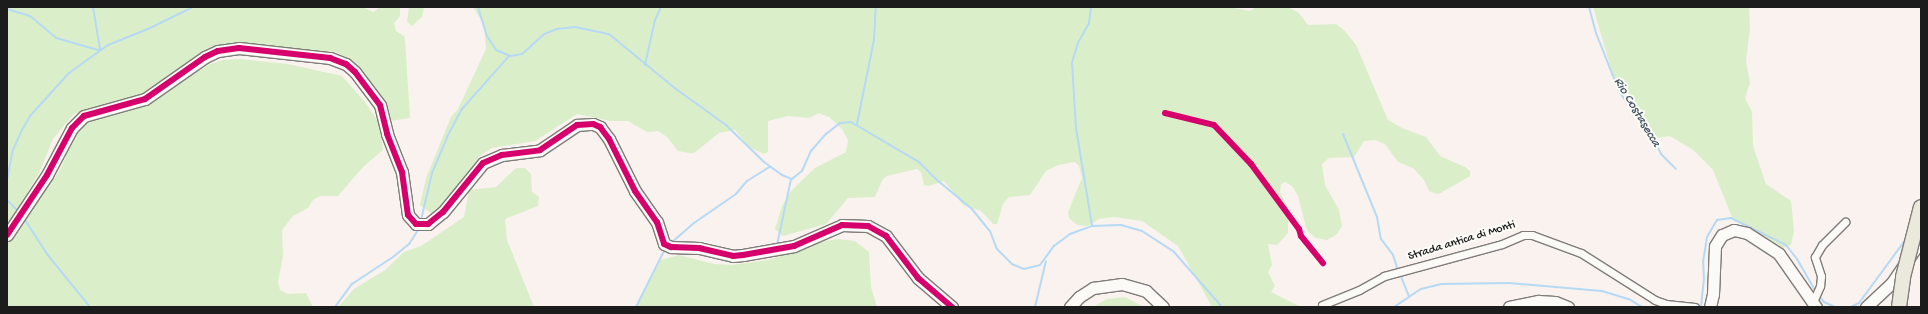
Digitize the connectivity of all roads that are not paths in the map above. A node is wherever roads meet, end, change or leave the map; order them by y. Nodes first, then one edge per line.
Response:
1 (1921, 207) edge
2 (1845, 222) dead end
3 (7, 235) edge
4 (1921, 242) edge
5 (1814, 304) edge
6 (1322, 306) dead end
7 (952, 307) edge
8 (1070, 307) edge
9 (1163, 307) edge
10 (1509, 307) edge
11 (1568, 307) edge
12 (1694, 307) edge
13 (1710, 307) edge
14 (1866, 307) edge
15 (1899, 307) edge

1 - 15 highway, bridge
2 - 5 street
3 - 7 street
4 - 14 street
5 - 13 street
6 - 12 street, Strada antica di Monti
8 - 9 street
10 - 11 street

